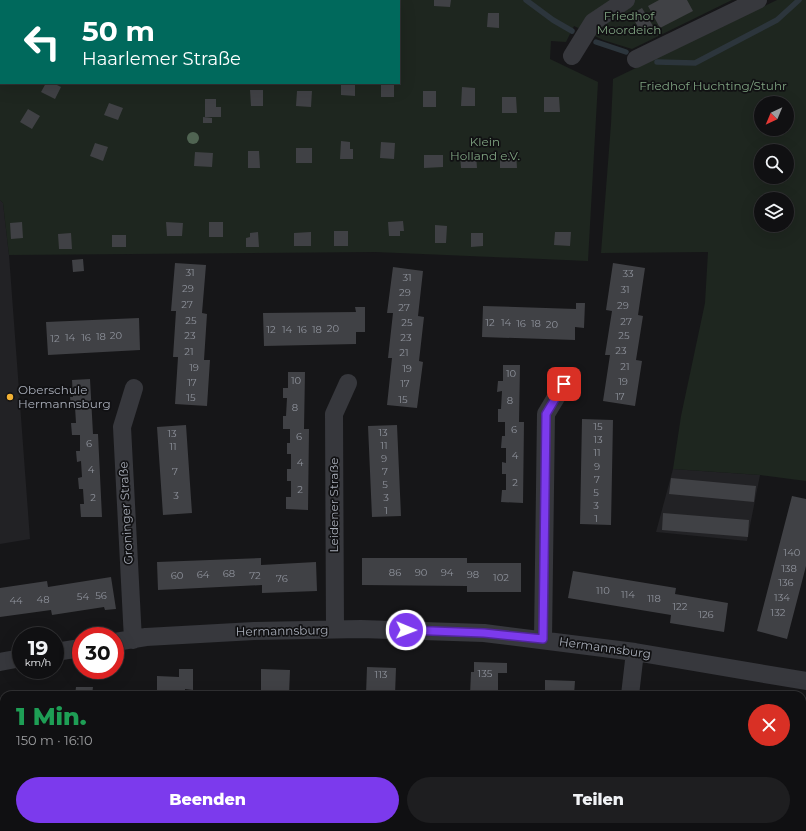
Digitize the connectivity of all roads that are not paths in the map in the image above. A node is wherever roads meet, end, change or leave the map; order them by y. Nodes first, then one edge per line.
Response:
1 (626, 0) edge
2 (758, 0) edge
3 (572, 56) dead end
4 (636, 59) dead end
5 (348, 383) dead end
6 (564, 384) dead end
7 (134, 388) dead end
8 (335, 629) junction
9 (543, 639) junction
10 (133, 640) junction
11 (124, 641) edge
12 (635, 652) junction
13 (12, 660) edge
14 (0, 662) edge
15 (806, 682) edge
16 (630, 691) edge

1 - 3 street
2 - 4 street
5 - 8 street, Leidener Straße
6 - 9 street
7 - 10 street, Groninger Straße
8 - 9 street, Hermannsburg
8 - 10 street, Hermannsburg
9 - 12 street, Hermannsburg
10 - 11 street, Hermannsburg
12 - 15 street, Hermannsburg
12 - 16 street
13 - 14 street

